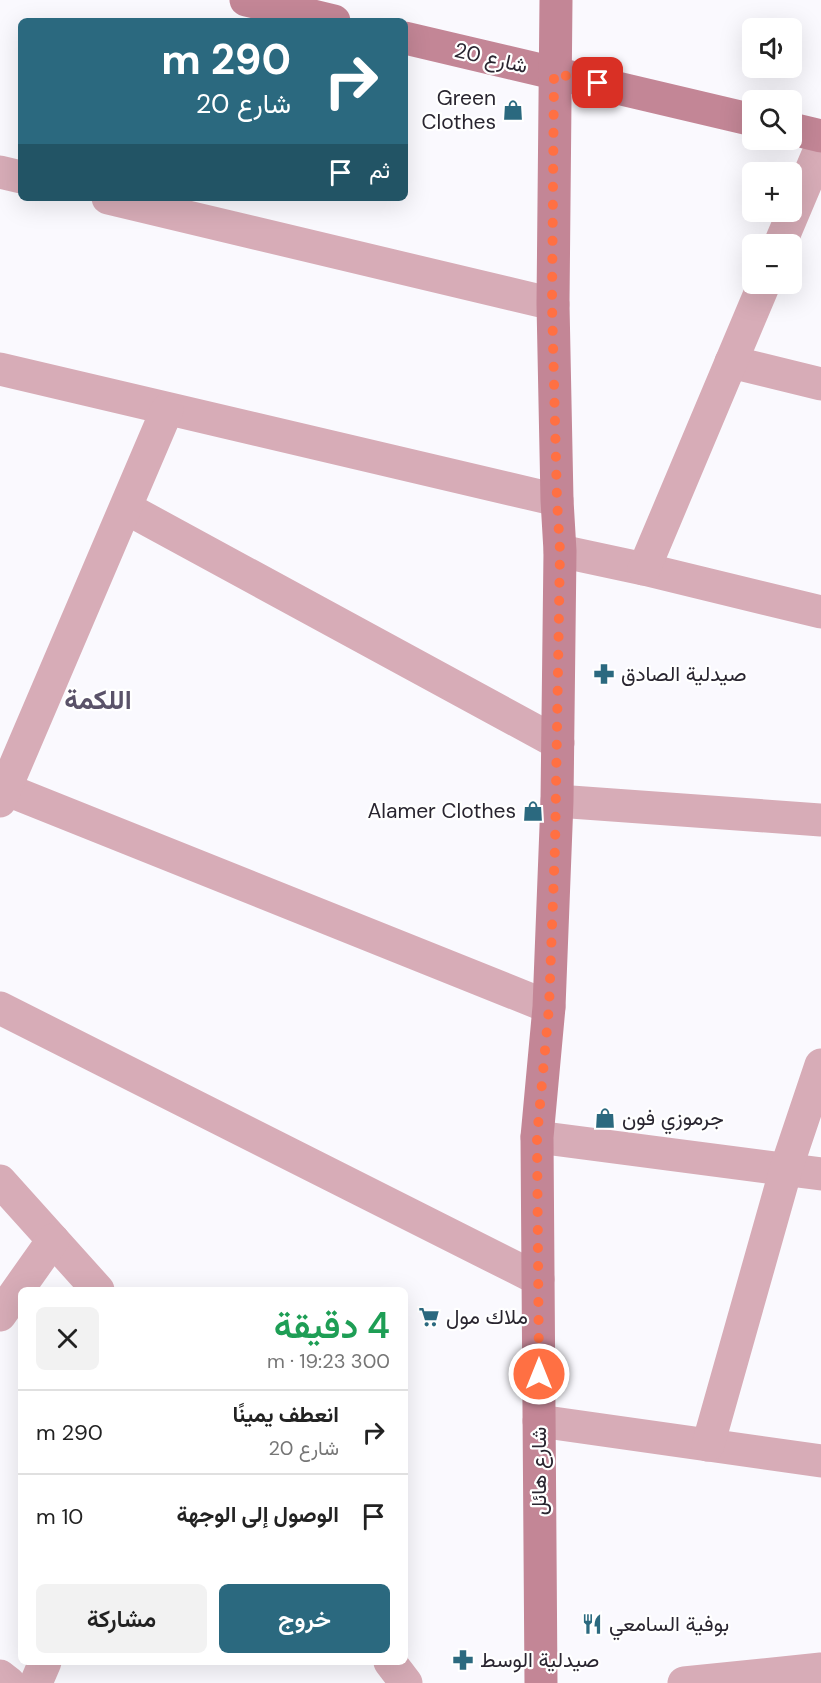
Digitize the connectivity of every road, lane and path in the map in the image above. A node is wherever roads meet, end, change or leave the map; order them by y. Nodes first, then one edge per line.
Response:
1 (246, 0) edge
2 (556, 0) edge
3 (322, 13) edge
4 (408, 39) edge
5 (554, 73) junction
6 (742, 117) edge
7 (802, 131) edge
8 (821, 136) edge
9 (821, 147) edge
10 (0, 172) edge
11 (18, 176) edge
12 (121, 201) edge
13 (784, 234) edge
14 (760, 294) edge
15 (552, 304) junction
16 (730, 363) junction
17 (0, 369) edge
18 (821, 384) edge
19 (167, 410) junction
20 (557, 500) junction
21 (126, 508) junction
22 (560, 551) junction
23 (644, 569) junction
24 (821, 612) edge
25 (558, 742) junction
26 (2, 792) edge
27 (557, 801) junction
28 (821, 819) edge
29 (549, 1007) junction
30 (0, 1008) edge
31 (821, 1065) edge
32 (537, 1137) junction
33 (786, 1169) junction
34 (821, 1174) edge
35 (0, 1181) edge
36 (53, 1240) junction
37 (538, 1279) junction
38 (20, 1287) edge
39 (95, 1287) edge
40 (18, 1290) edge
41 (0, 1315) edge
42 (539, 1421) junction
43 (708, 1445) junction
44 (821, 1461) edge
45 (44, 1665) edge
46 (392, 1665) edge
47 (821, 1669) edge
48 (0, 1676) edge
49 (9, 1683) edge
50 (36, 1683) edge
51 (406, 1683) edge
52 (541, 1683) edge
53 (684, 1683) edge

1 - 3 street
2 - 5 street, شارع هائل
4 - 5 street, شارع 20
5 - 6 street, شارع 20
5 - 15 street, شارع هائل
7 - 8 street
9 - 13 street
10 - 11 street
12 - 15 street
14 - 16 street
15 - 20 street, شارع هائل
16 - 18 street
16 - 23 street
17 - 19 street
19 - 20 street
19 - 21 street
20 - 22 street, شارع هائل
21 - 25 street
21 - 26 street
22 - 23 street
22 - 25 street, شارع هائل
23 - 24 street
25 - 27 street, شارع هائل
26 - 29 street
27 - 28 street
27 - 29 street, شارع هائل
29 - 32 street, شارع هائل
30 - 37 street
31 - 33 street
32 - 33 street
32 - 37 street, شارع هائل
33 - 34 street
33 - 43 street
35 - 36 street
36 - 38 street
36 - 39 street
37 - 42 street, شارع هائل
40 - 41 street
42 - 43 street
42 - 52 street, شارع هائل
43 - 44 street
45 - 50 street
46 - 51 street
47 - 53 street
48 - 49 street

